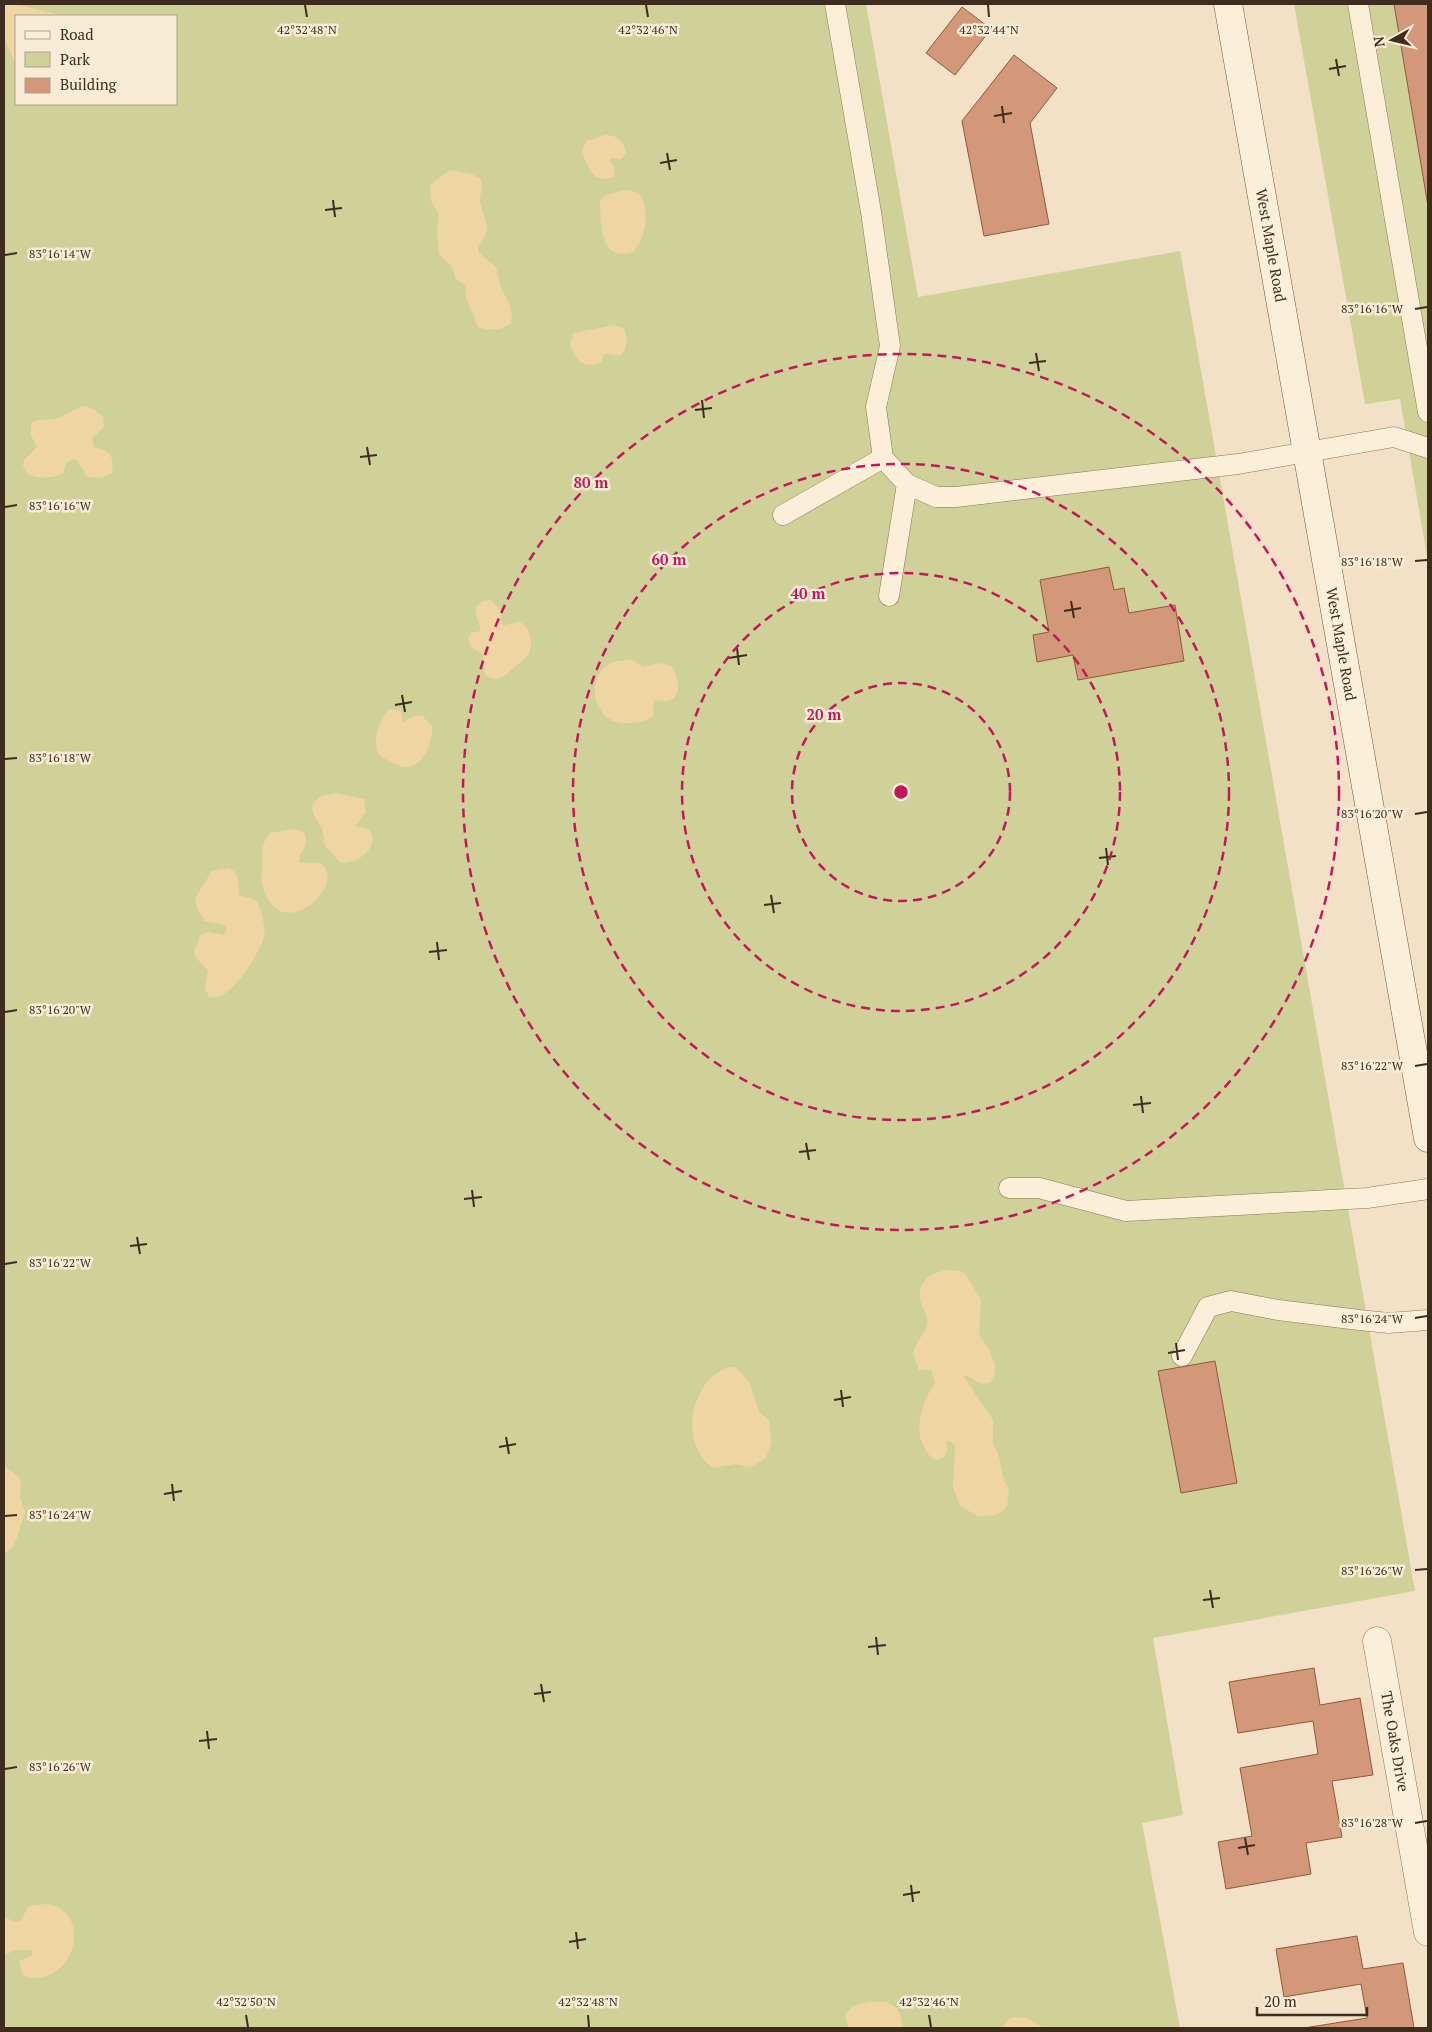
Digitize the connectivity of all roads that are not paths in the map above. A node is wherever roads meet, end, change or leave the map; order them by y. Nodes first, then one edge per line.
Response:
1 (835, 4) edge
2 (1228, 4) edge
3 (1358, 4) edge
4 (1428, 412) edge
5 (1428, 448) edge
6 (1306, 453) junction
7 (883, 458) junction
8 (907, 484) junction
9 (783, 514) dead end
10 (889, 596) dead end
11 (1428, 1138) edge
12 (1008, 1188) dead end
13 (1428, 1189) edge
14 (1428, 1320) edge
15 (1182, 1356) dead end
16 (1377, 1641) dead end
17 (1428, 1932) edge

1 - 7 lane
2 - 6 main road, West Maple Road
3 - 4 lane
5 - 6 lane
6 - 8 lane
6 - 11 main road, West Maple Road
7 - 8 lane
7 - 9 lane
8 - 10 lane
12 - 13 lane
14 - 15 lane
16 - 17 main road, The Oaks Drive

